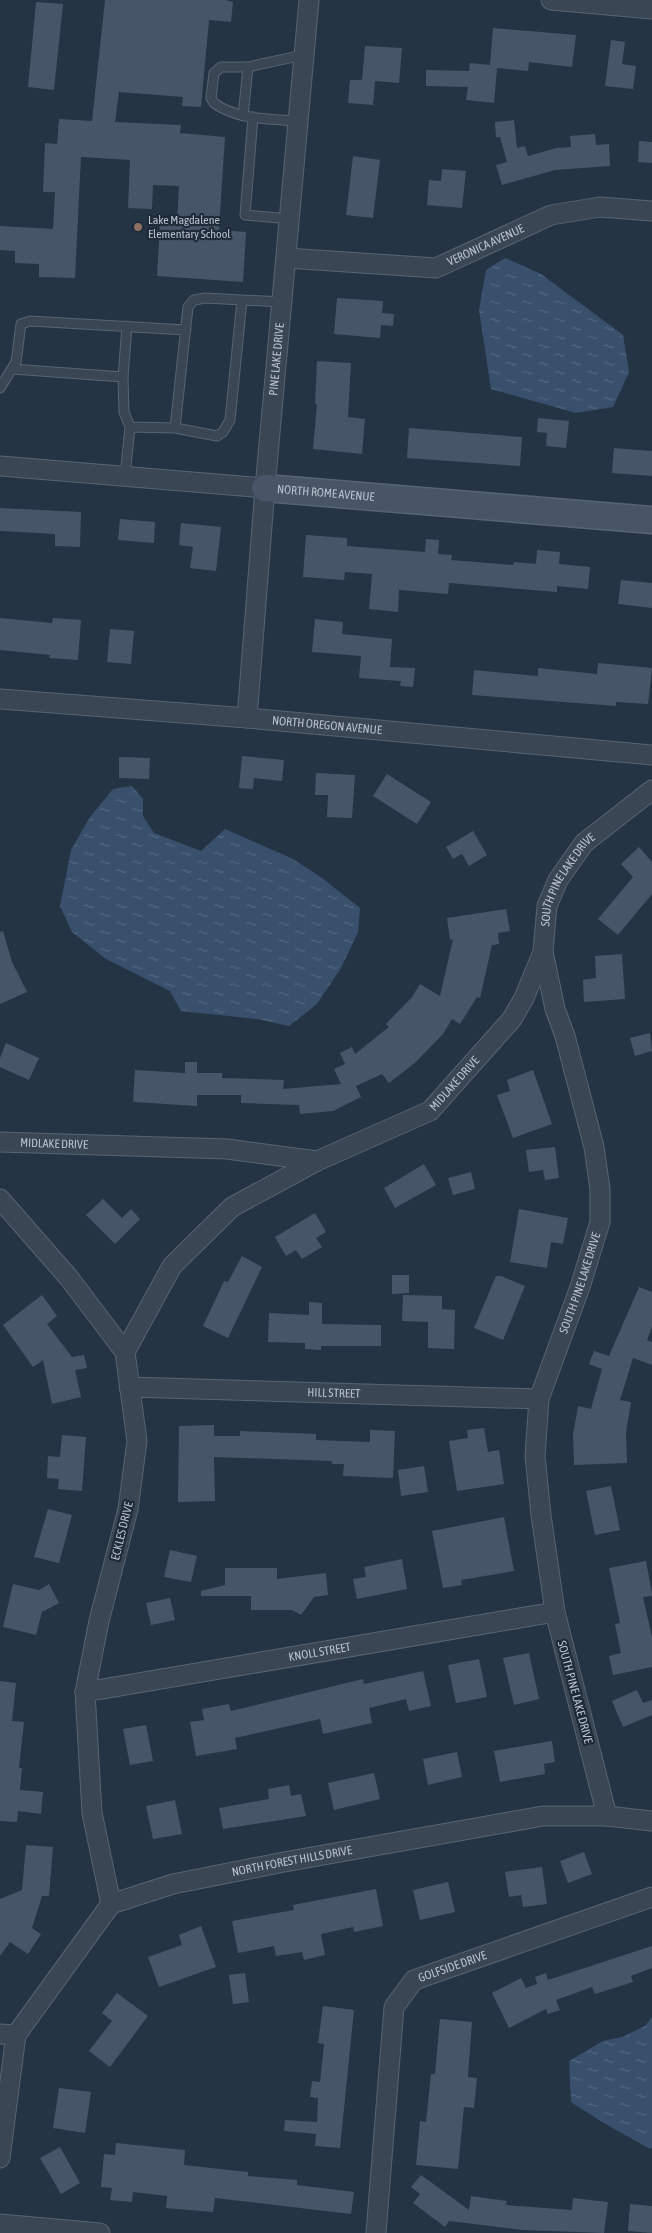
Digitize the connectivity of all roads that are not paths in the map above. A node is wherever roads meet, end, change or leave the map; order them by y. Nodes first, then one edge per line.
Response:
1 (309, 0) edge
2 (551, 0) edge
3 (652, 9) edge
4 (303, 55) junction
5 (248, 66) junction
6 (243, 116) junction
7 (253, 117) junction
8 (298, 121) junction
9 (652, 211) edge
10 (290, 219) junction
11 (287, 258) junction
12 (242, 300) junction
13 (282, 302) junction
14 (127, 326) junction
15 (186, 330) junction
16 (12, 370) junction
17 (123, 376) junction
18 (0, 388) edge
19 (130, 426) junction
20 (175, 428) junction
21 (0, 466) edge
22 (125, 476) junction
23 (265, 488) junction
24 (652, 520) edge
25 (0, 699) edge
26 (247, 718) junction
27 (652, 755) edge
28 (652, 790) edge
29 (544, 952) junction
30 (0, 1142) edge
31 (317, 1161) junction
32 (0, 1199) edge
33 (124, 1352) junction
34 (129, 1387) junction
35 (539, 1398) junction
36 (555, 1612) junction
37 (84, 1692) junction
38 (608, 1816) junction
39 (652, 1821) edge
40 (652, 1898) edge
41 (111, 1904) junction
42 (8, 2035) edge
43 (0, 2158) edge
44 (0, 2224) edge
45 (100, 2233) edge
46 (376, 2233) edge

1 - 4 street, PINE LAKE DRIVE
2 - 3 street
4 - 5 lane
4 - 8 street, PINE LAKE DRIVE
5 - 6 lane
5 - 6 lane
6 - 7 lane
7 - 8 lane
7 - 10 lane
8 - 10 street, PINE LAKE DRIVE
9 - 11 street, VERONICA AVENUE
10 - 11 street, PINE LAKE DRIVE
11 - 13 street, PINE LAKE DRIVE
12 - 13 lane
12 - 15 lane
12 - 20 lane
13 - 23 street, PINE LAKE DRIVE
14 - 15 lane
14 - 16 lane
14 - 17 lane
15 - 20 lane
16 - 17 lane
16 - 18 lane
17 - 19 lane
19 - 20 lane
19 - 22 lane
21 - 22 street, NORTH ROME AVENUE
22 - 23 street, NORTH ROME AVENUE
23 - 24 street, NORTH ROME AVENUE
23 - 26 street, PINE LAKE DRIVE
25 - 26 street, NORTH OREGON AVENUE
26 - 27 street, NORTH OREGON AVENUE
28 - 29 street, SOUTH PINE LAKE DRIVE
29 - 31 street, MIDLAKE DRIVE
29 - 35 street, SOUTH PINE LAKE DRIVE
30 - 31 street, MIDLAKE DRIVE
31 - 33 street, MIDLAKE DRIVE
32 - 33 street, ECKLES DRIVE
33 - 34 street, ECKLES DRIVE
34 - 35 street, HILL STREET
34 - 37 street, ECKLES DRIVE
35 - 36 street, SOUTH PINE LAKE DRIVE
36 - 37 street, KNOLL STREET
36 - 38 street, SOUTH PINE LAKE DRIVE
37 - 41 street, ECKLES DRIVE
38 - 39 street, NORTH FOREST HILLS DRIVE
38 - 41 street, NORTH FOREST HILLS DRIVE
40 - 46 street, GOLFSIDE DRIVE
41 - 42 street
42 - 43 street
44 - 45 street

